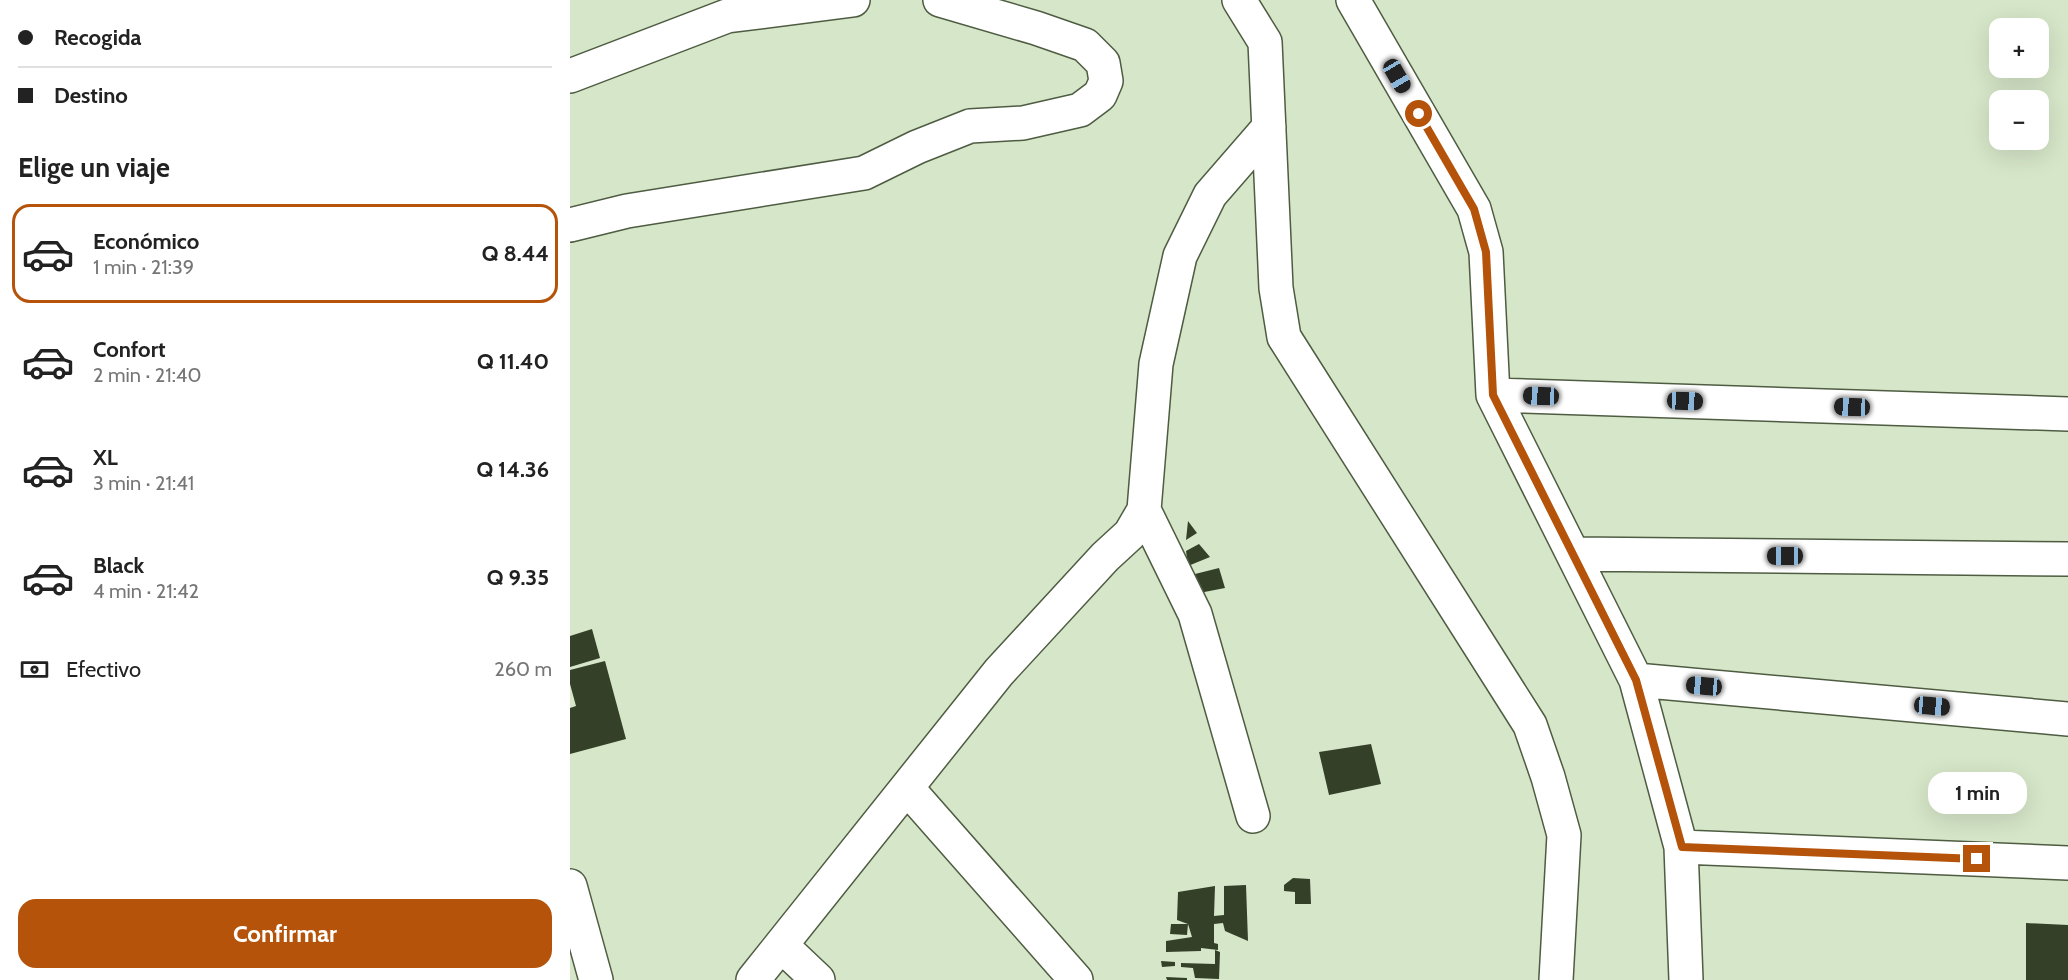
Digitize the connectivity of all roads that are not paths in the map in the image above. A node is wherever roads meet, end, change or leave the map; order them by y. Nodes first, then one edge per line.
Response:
1 (853, 0) edge
2 (940, 0) edge
3 (1239, 0) edge
4 (1353, 0) edge
5 (570, 75) edge
6 (1269, 127) junction
7 (570, 225) edge
8 (1493, 395) junction
9 (2068, 414) edge
10 (1144, 510) junction
11 (1573, 554) junction
12 (2068, 559) edge
13 (1636, 680) junction
14 (2068, 718) edge
15 (907, 788) junction
16 (1253, 816) dead end
17 (1682, 847) junction
18 (2068, 863) edge
19 (570, 886) edge
20 (781, 945) junction
21 (596, 980) edge
22 (753, 980) edge
23 (818, 980) edge
24 (1076, 980) edge
25 (1556, 980) edge
26 (1686, 980) edge

1 - 5 street
2 - 7 street
3 - 6 street
4 - 8 street
6 - 10 street
6 - 25 street
8 - 9 street
8 - 11 street
10 - 15 street
10 - 16 street
11 - 12 street
11 - 13 street
13 - 14 street
13 - 17 street
15 - 20 street
15 - 24 street
17 - 18 street
17 - 26 street
19 - 21 street
20 - 22 street
20 - 23 street

